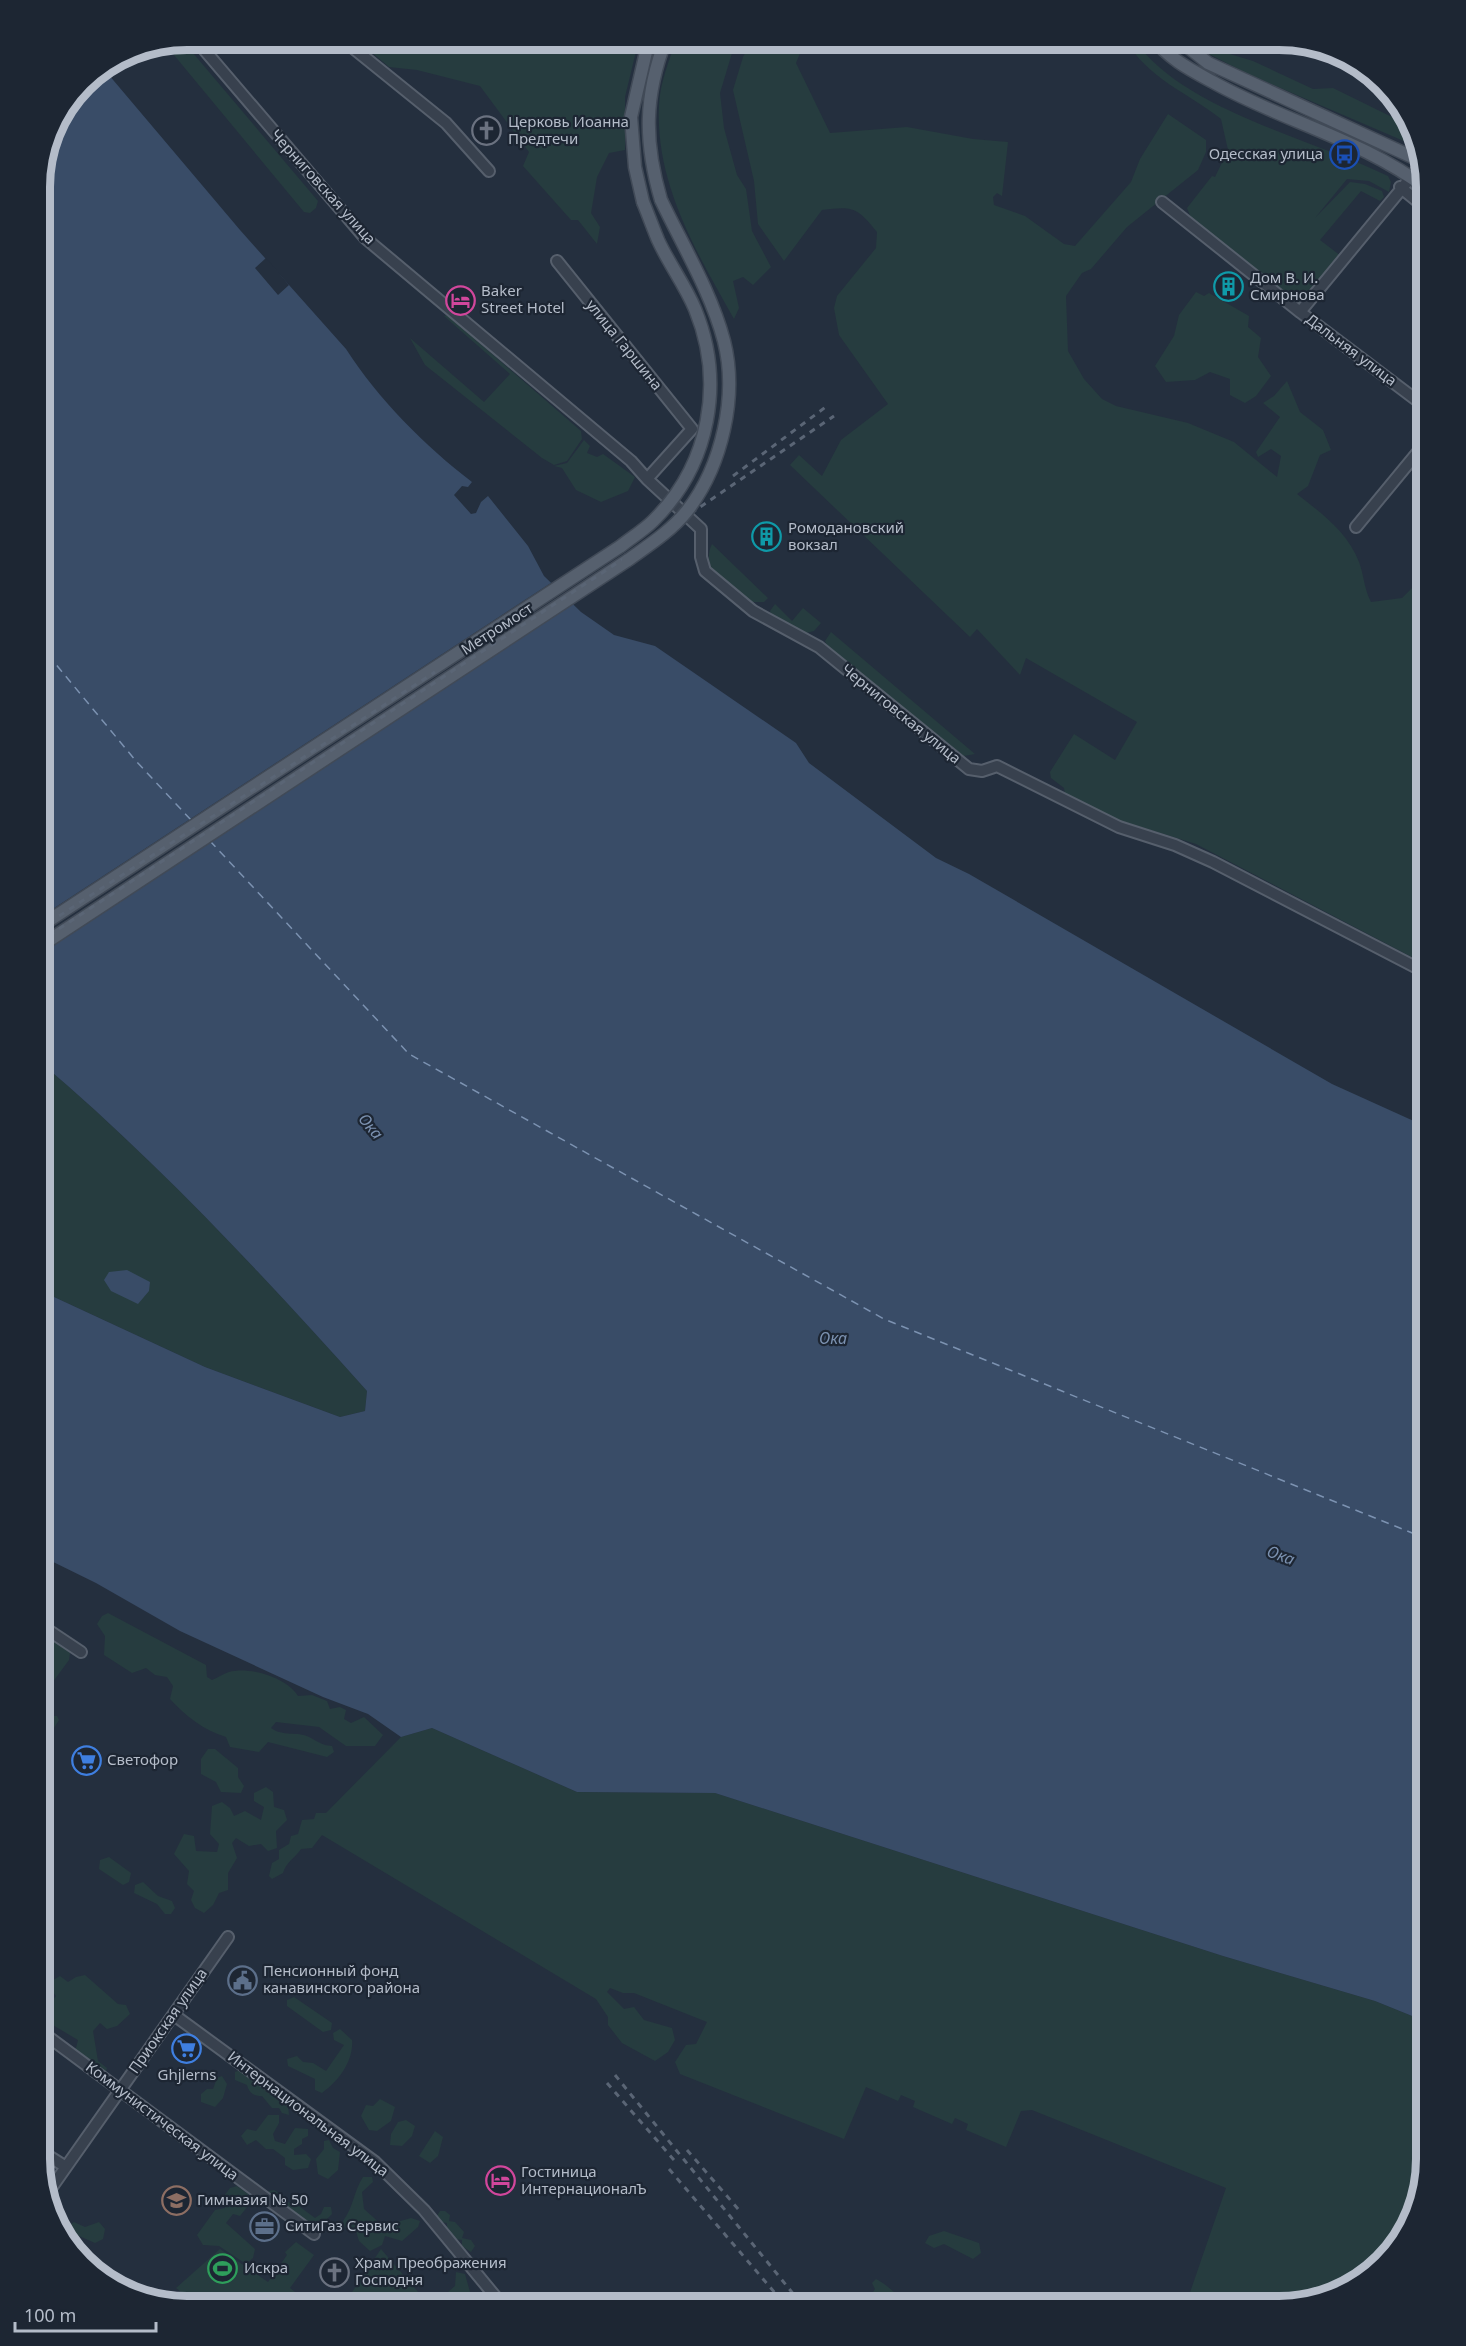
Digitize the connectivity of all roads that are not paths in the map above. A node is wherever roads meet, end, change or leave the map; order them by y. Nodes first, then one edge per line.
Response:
1 (204, 50) edge
2 (356, 50) edge
3 (646, 50) edge
4 (662, 50) edge
5 (1165, 50) edge
6 (1192, 50) edge
7 (1414, 159) edge
8 (1415, 169) edge
9 (489, 171) dead end
10 (1410, 176) junction
11 (1416, 181) edge
12 (1400, 187) junction
13 (1416, 200) edge
14 (1162, 202) dead end
15 (557, 261) dead end
16 (1300, 312) junction
17 (1416, 400) edge
18 (1416, 454) edge
19 (647, 479) junction
20 (1356, 527) dead end
21 (50, 920) edge
22 (50, 940) edge
23 (1416, 968) edge
24 (50, 1631) edge
25 (81, 1652) dead end
26 (228, 1937) dead end
27 (174, 2015) junction
28 (50, 2038) edge
29 (120, 2089) junction
30 (50, 2157) edge
31 (66, 2167) junction
32 (52, 2186) edge
33 (314, 2234) dead end
34 (495, 2296) edge

1 - 19 street, Черниговская улица
2 - 9 street
3 - 21 main road, Метромост, bridge
4 - 22 main road, Метромост, bridge
5 - 10 main road
6 - 7 main road
8 - 10 street
10 - 11 main road
10 - 12 street
12 - 13 street
12 - 16 street
14 - 16 street, Дальняя улица
15 - 19 street, улица Гаршина
16 - 17 street, Дальняя улица
18 - 20 street
19 - 23 street, Черниговская улица
24 - 25 street
26 - 27 street, Приокская улица
27 - 29 street, Приокская улица
27 - 34 street, Интернациональная улица
28 - 29 street, Коммунистическая улица
29 - 31 street, Приокская улица
29 - 33 street, Коммунистическая улица
30 - 31 street
31 - 32 street, Приокская улица

